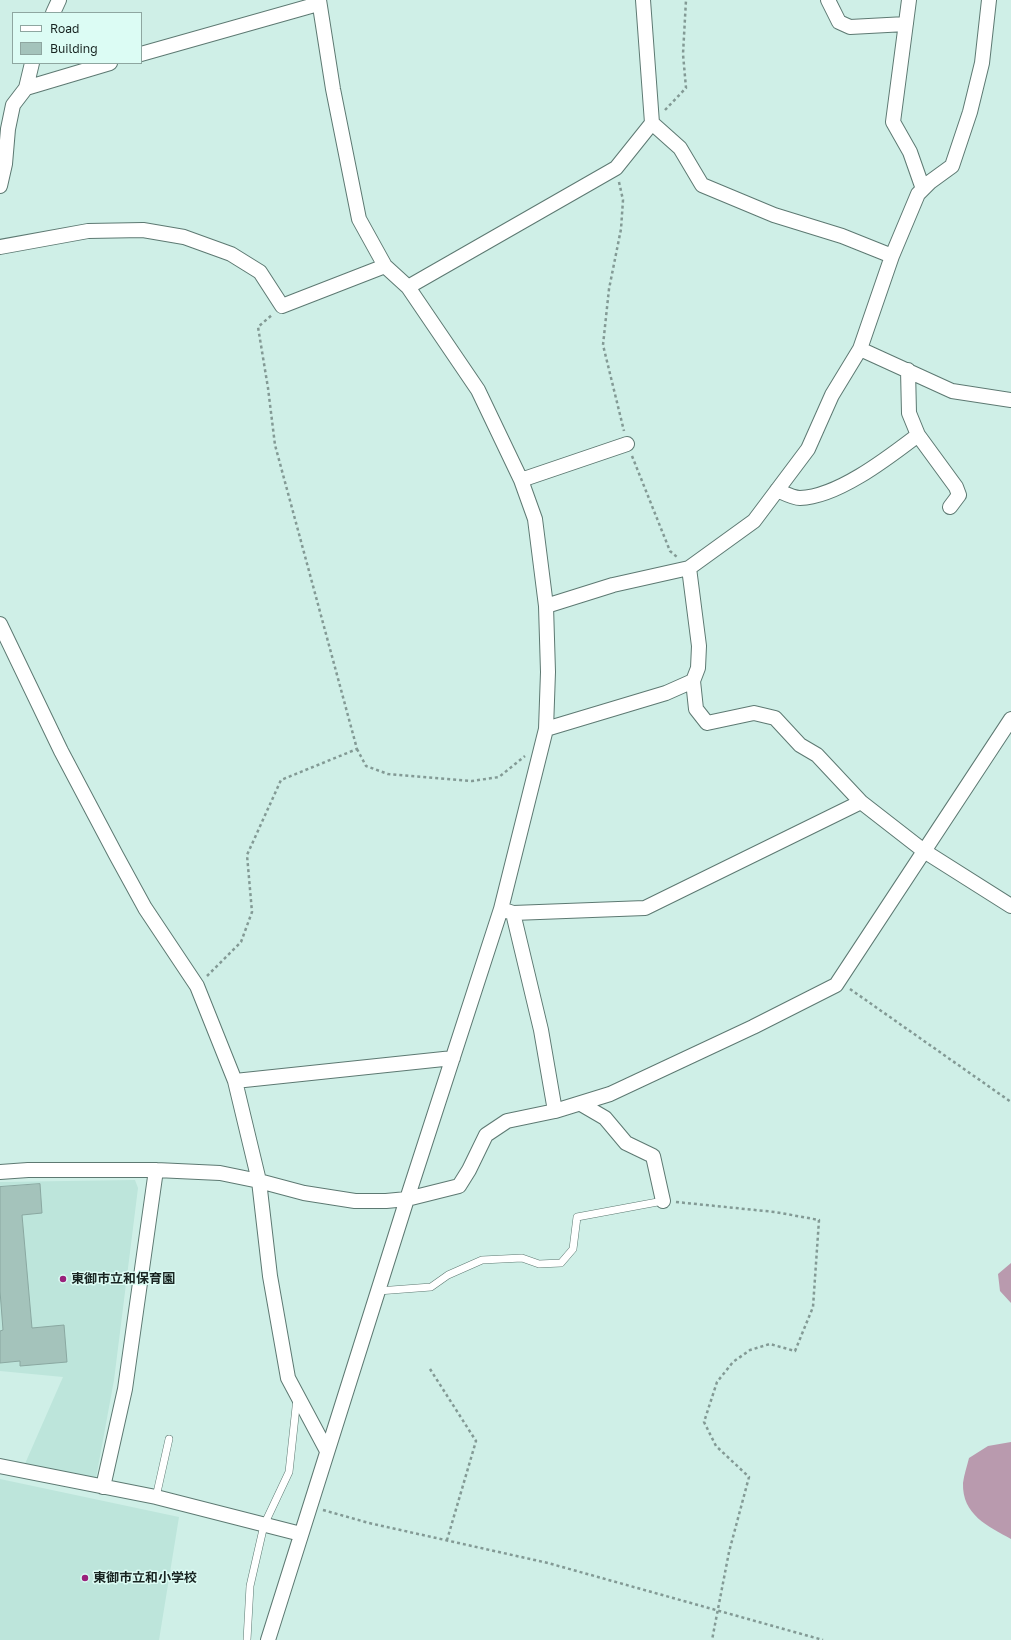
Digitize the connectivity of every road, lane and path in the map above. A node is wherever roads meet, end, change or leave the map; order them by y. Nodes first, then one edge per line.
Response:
1 (59, 0) edge
2 (643, 0) edge
3 (686, 0) edge
4 (828, 0) edge
5 (908, 0) edge
6 (989, 0) edge
7 (318, 2) edge
8 (53, 12) edge
9 (906, 24) junction
10 (142, 54) edge
11 (32, 64) edge
12 (107, 64) edge
13 (26, 88) junction
14 (652, 123) junction
15 (4, 128) edge
16 (616, 168) junction
17 (0, 186) edge
18 (923, 189) junction
19 (0, 247) edge
20 (892, 256) junction
21 (385, 266) junction
22 (408, 287) junction
23 (282, 306) junction
24 (860, 349) junction
25 (908, 370) junction
26 (1011, 400) edge
27 (918, 435) junction
28 (627, 444) junction
29 (521, 480) junction
30 (777, 490) junction
31 (950, 507) dead end
32 (689, 568) junction
33 (546, 606) junction
34 (0, 624) edge
35 (693, 681) junction
36 (1011, 719) edge
37 (546, 729) junction
38 (542, 744) junction
39 (357, 749) junction
40 (861, 802) junction
41 (924, 851) junction
42 (1011, 906) edge
43 (507, 911) junction
44 (838, 980) junction
45 (197, 986) junction
46 (453, 1058) junction
47 (234, 1081) junction
48 (1011, 1102) edge
49 (581, 1104) junction
50 (555, 1111) junction
51 (156, 1170) junction
52 (0, 1172) edge
53 (260, 1181) junction
54 (407, 1199) junction
55 (663, 1201) junction
56 (378, 1291) junction
57 (430, 1369) dead end
58 (298, 1396) junction
59 (169, 1439) dead end
60 (327, 1451) junction
61 (0, 1466) edge
62 (104, 1487) junction
63 (156, 1497) junction
64 (309, 1506) junction
65 (264, 1525) junction
66 (301, 1534) junction
67 (447, 1540) junction
68 (718, 1612) junction
69 (247, 1640) edge
70 (268, 1640) edge
71 (712, 1640) edge
72 (823, 1640) edge

1 - 8 street
2 - 14 street
3 - 14 path
4 - 9 street
5 - 9 street
6 - 18 street
7 - 10 street
7 - 21 street
9 - 18 street
11 - 13 street
12 - 13 street
13 - 15 street
14 - 16 street
14 - 20 street
15 - 17 street
16 - 22 street
16 - 28 path
18 - 20 street
19 - 23 street
20 - 24 street
21 - 22 street
21 - 23 street
22 - 29 street
23 - 39 path
24 - 25 street
24 - 30 street
25 - 26 street
25 - 27 street
27 - 30 street
27 - 31 street
28 - 29 street
28 - 32 path
29 - 33 street
30 - 32 street
32 - 33 street
32 - 35 street
33 - 37 street
34 - 45 street
35 - 37 street
35 - 40 street
36 - 41 street
37 - 38 street
38 - 39 path
38 - 43 street
39 - 45 path
40 - 41 street
40 - 43 street
41 - 42 street
41 - 44 street
43 - 46 street
43 - 50 street
44 - 48 path
44 - 49 street
45 - 47 street
46 - 47 street
46 - 54 street
47 - 53 street
49 - 50 street
49 - 55 street
50 - 54 street
51 - 52 street
51 - 53 street
51 - 62 street
53 - 54 street
53 - 58 street
54 - 56 street
55 - 56 lane
55 - 68 path
56 - 60 street
57 - 67 path
58 - 60 street
58 - 65 lane
59 - 63 lane
60 - 64 street
61 - 62 street
62 - 63 street
63 - 65 street
64 - 66 street
64 - 67 path
65 - 66 street
65 - 69 lane
66 - 70 street
67 - 68 path
68 - 71 path
68 - 72 path

